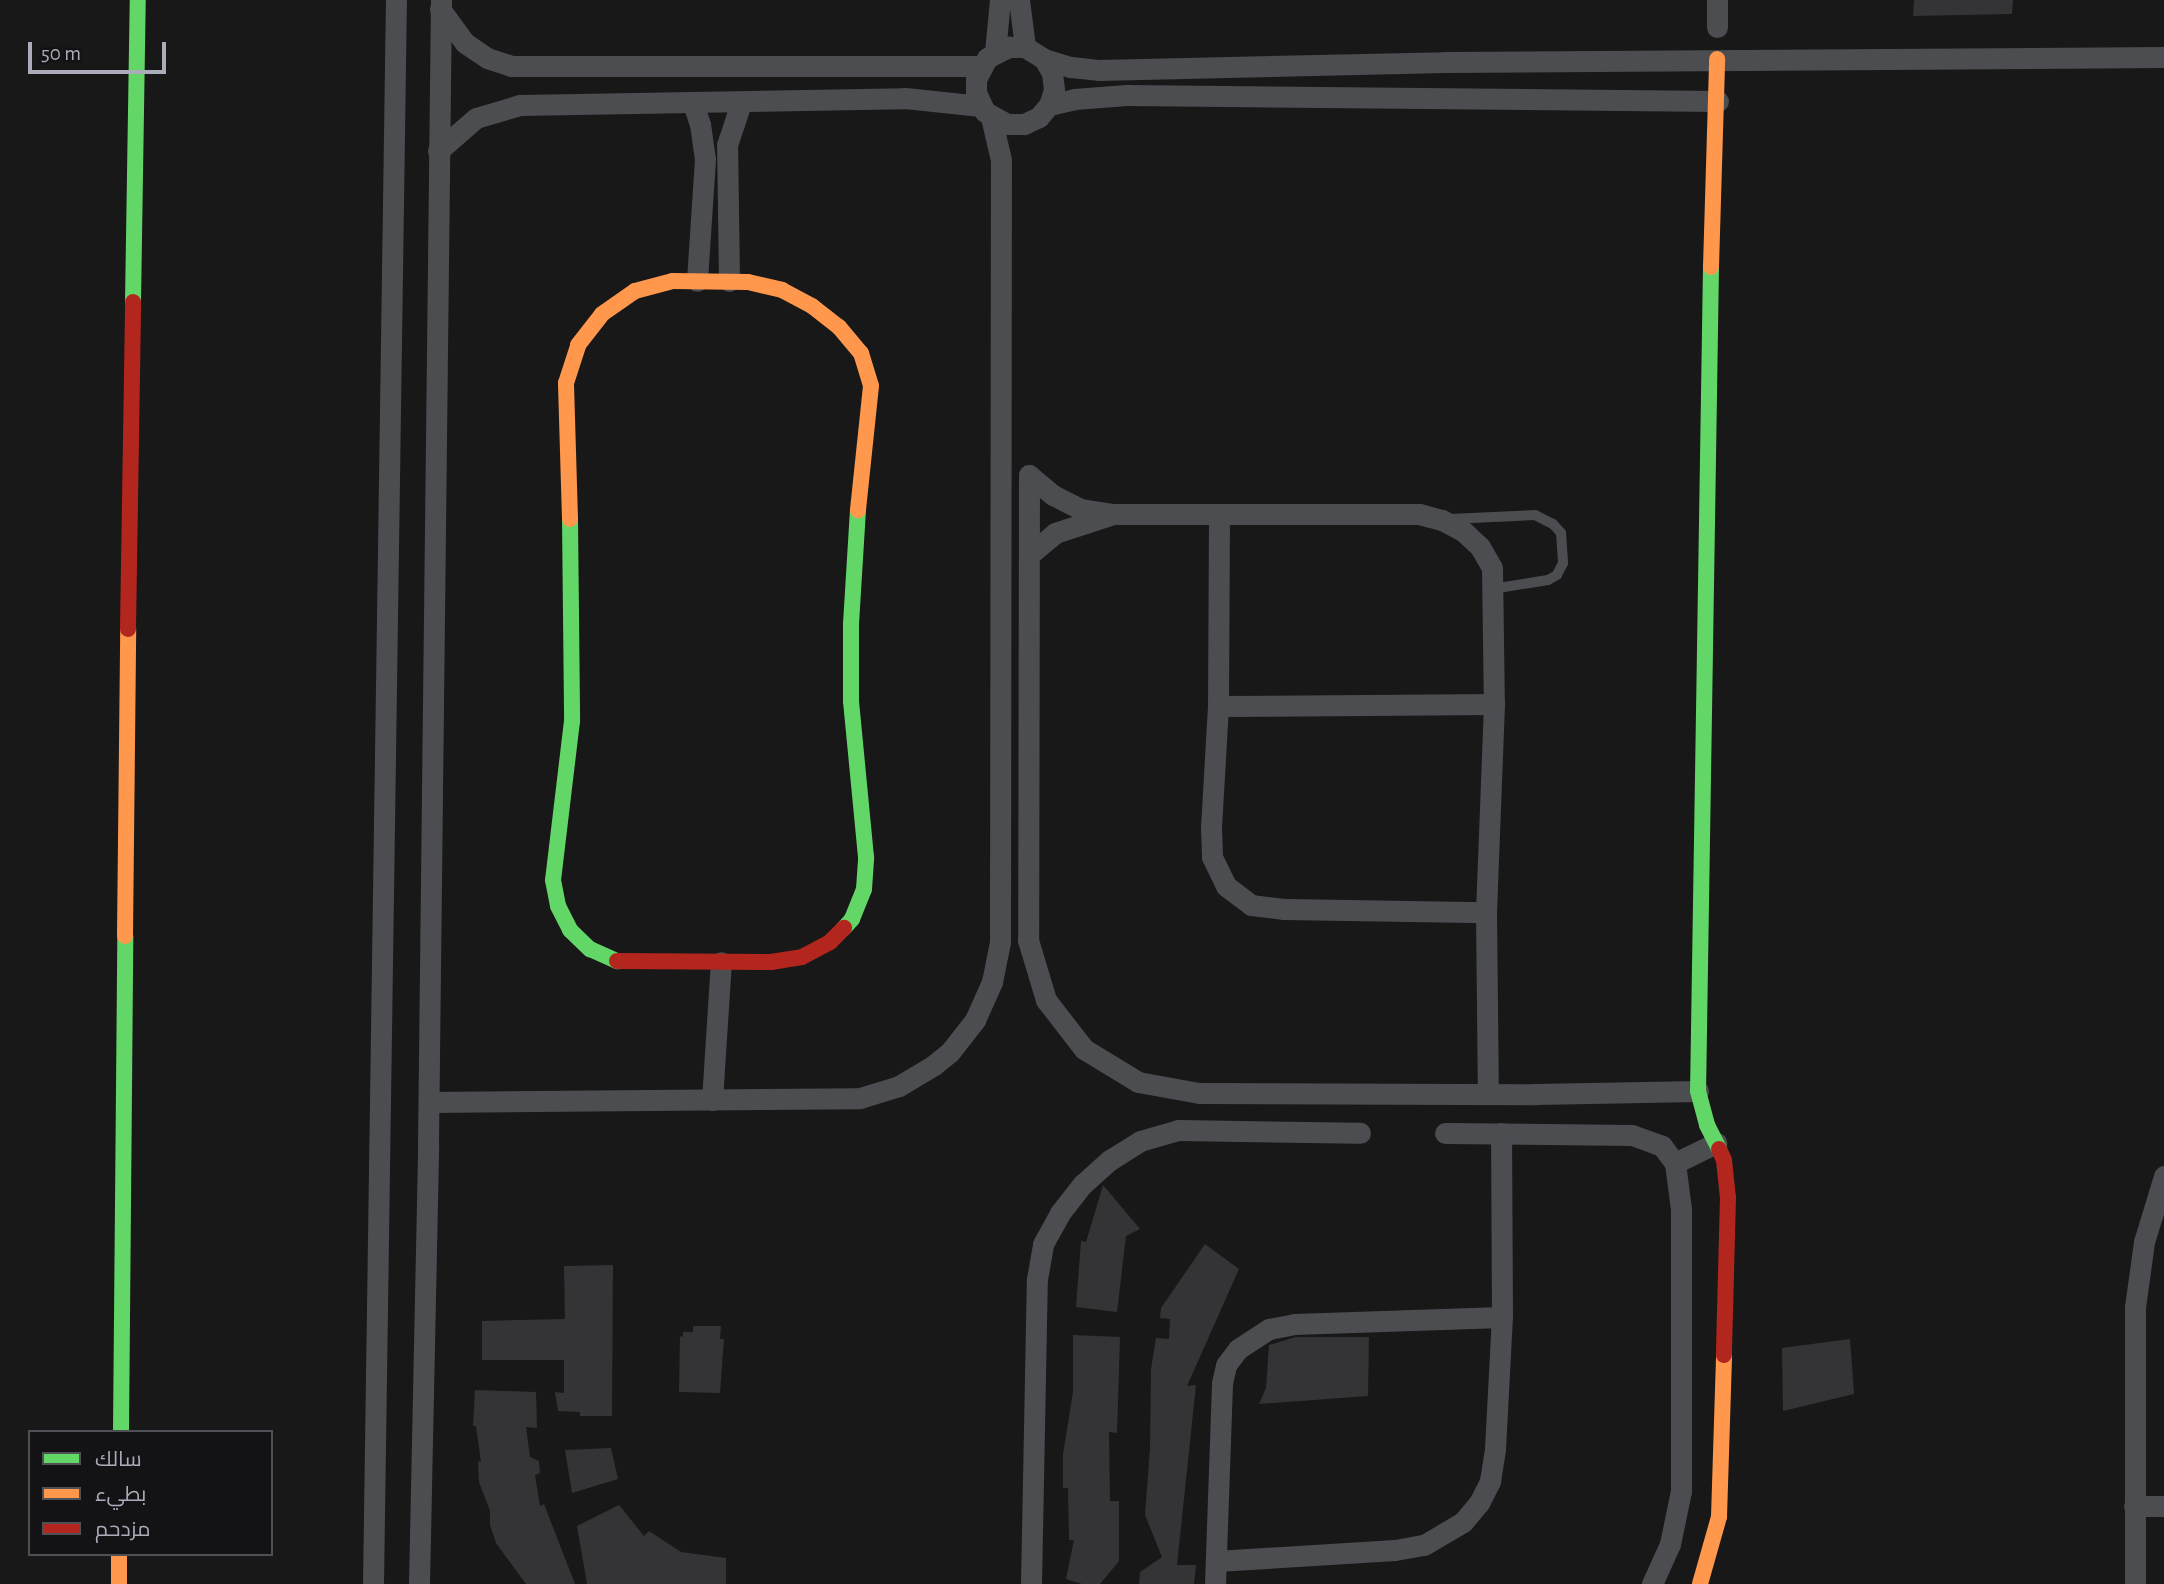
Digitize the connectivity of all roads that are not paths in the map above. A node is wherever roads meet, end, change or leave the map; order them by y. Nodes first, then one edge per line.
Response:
1 (138, 0) edge
2 (396, 0) edge
3 (1000, 0) edge
4 (1019, 0) edge
5 (1717, 0) edge
6 (441, 4) edge
7 (1717, 27) dead end
8 (1025, 47) junction
9 (2164, 57) edge
10 (988, 59) junction
11 (1044, 59) junction
12 (1717, 59) junction
13 (1718, 101) junction
14 (693, 103) junction
15 (741, 103) junction
16 (1049, 106) junction
17 (986, 112) junction
18 (438, 150) junction
19 (697, 281) junction
20 (729, 281) junction
21 (1112, 514) junction
22 (1219, 516) junction
23 (1442, 520) junction
24 (1029, 555) junction
25 (1492, 589) junction
26 (1494, 704) junction
27 (1218, 706) junction
28 (1486, 912) junction
29 (721, 962) junction
30 (1698, 1091) junction
31 (1488, 1094) junction
32 (712, 1100) junction
33 (429, 1102) junction
34 (1360, 1133) dead end
35 (1445, 1133) dead end
36 (1502, 1133) junction
37 (1716, 1143) junction
38 (1675, 1163) junction
39 (2164, 1176) edge
40 (1502, 1317) junction
41 (121, 1430) edge
42 (2134, 1506) junction
43 (2164, 1506) edge
44 (120, 1556) edge
45 (1216, 1561) junction
46 (119, 1584) edge
47 (373, 1584) edge
48 (419, 1584) edge
49 (1031, 1584) edge
50 (1215, 1584) edge
51 (1652, 1584) edge
52 (1700, 1584) edge
53 (2135, 1584) edge

1 - 41 street
2 - 47 street
3 - 10 street
4 - 8 street
5 - 7 street
6 - 10 street
6 - 18 street
8 - 10 street
8 - 11 street
9 - 12 street
10 - 17 street
11 - 12 street
11 - 16 street
12 - 13 street
13 - 16 street
13 - 30 street
14 - 15 street
14 - 18 street
14 - 19 street
15 - 17 street
15 - 20 street
16 - 17 street
17 - 32 street
18 - 33 street
19 - 20 street
19 - 29 street
20 - 29 street
21 - 22 street
21 - 24 street
21 - 24 street
22 - 23 street
22 - 27 street
23 - 25 street
23 - 25 lane
24 - 31 street
25 - 26 street
26 - 27 street
26 - 28 street
27 - 28 street
28 - 31 street
29 - 32 street
30 - 31 street
30 - 37 street
32 - 33 street
33 - 48 street
34 - 49 street
35 - 36 street
36 - 38 street
36 - 40 street
37 - 38 street
37 - 52 street
38 - 51 street
39 - 42 street
40 - 45 street
40 - 45 street
42 - 43 street
42 - 53 street
44 - 46 street
45 - 50 street

